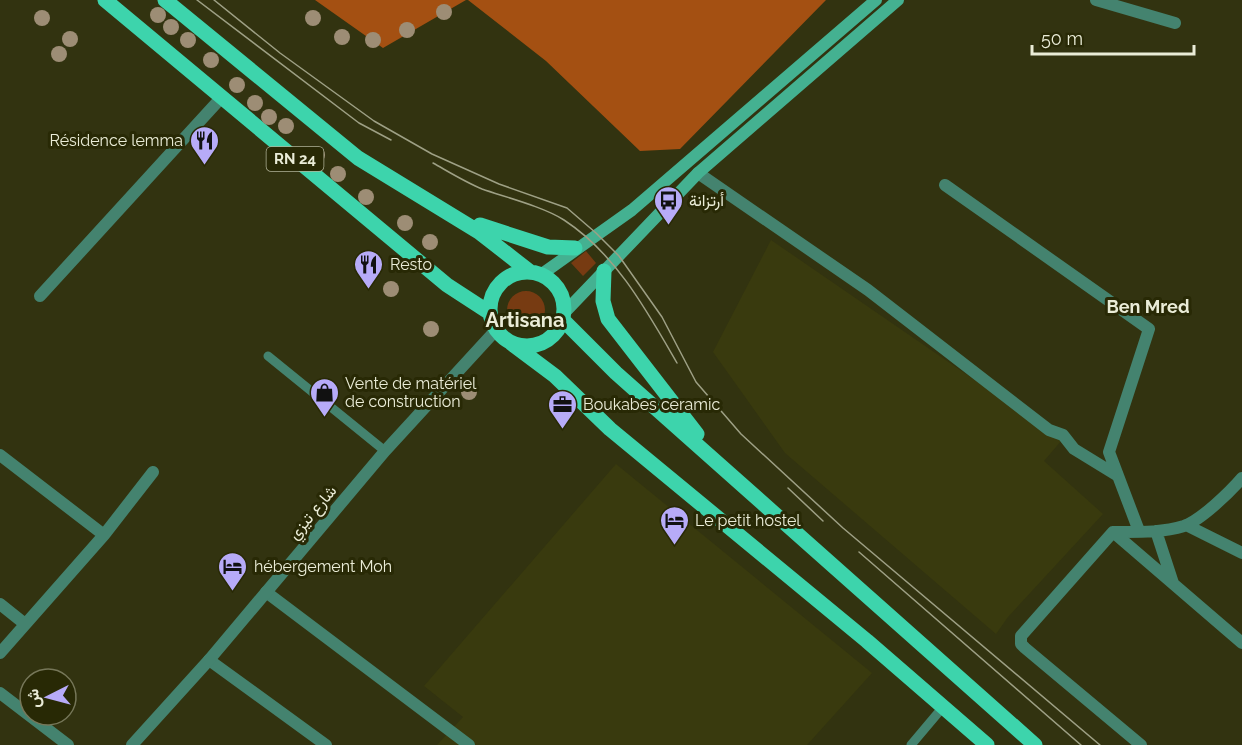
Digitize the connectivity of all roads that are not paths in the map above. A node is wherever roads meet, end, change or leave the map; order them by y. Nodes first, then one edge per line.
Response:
1 (105, 0) edge
2 (165, 0) edge
3 (876, 0) edge
4 (898, 0) edge
5 (1096, 0) edge
6 (1175, 22) dead end
7 (221, 98) junction
8 (698, 173) junction
9 (945, 185) dead end
10 (457, 218) junction
11 (575, 248) junction
12 (604, 271) junction
13 (535, 273) junction
14 (40, 297) dead end
15 (490, 313) junction
16 (564, 316) junction
17 (496, 330) junction
18 (511, 343) junction
19 (268, 356) dead end
20 (385, 451) junction
21 (0, 454) edge
22 (721, 465) junction
23 (153, 472) dead end
24 (1118, 476) junction
25 (1242, 478) edge
26 (1186, 525) junction
27 (1139, 531) junction
28 (1156, 531) junction
29 (1113, 532) junction
30 (104, 535) junction
31 (1242, 553) edge
32 (1174, 584) junction
33 (266, 592) junction
34 (0, 604) edge
35 (25, 624) junction
36 (1242, 643) edge
37 (0, 653) edge
38 (209, 660) junction
39 (0, 693) edge
40 (943, 707) junction
41 (68, 745) edge
42 (132, 745) edge
43 (326, 745) edge
44 (469, 745) edge
45 (911, 745) edge
46 (987, 745) edge
47 (1035, 745) edge
48 (1141, 745) edge

1 - 7 main road, RN 24
2 - 10 main road, RN 24
3 - 11 main road
4 - 8 main road
5 - 6 street
7 - 14 street
7 - 15 main road, RN 24
8 - 12 main road
8 - 24 street
9 - 24 street
10 - 11 main road
10 - 13 main road, RN 24
11 - 13 main road
12 - 16 main road
12 - 22 main road
13 - 15 main road
13 - 16 main road
15 - 17 main road
16 - 18 main road
16 - 22 main road
17 - 18 main road
17 - 20 street, شارع تيزي
18 - 40 main road
19 - 20 lane
20 - 33 street, شارع تيزي
21 - 30 street
22 - 47 main road
23 - 30 street
24 - 27 street
25 - 26 street
26 - 28 street
26 - 31 street
27 - 28 street
27 - 29 street
28 - 32 street
29 - 32 street
29 - 48 street
30 - 35 street
32 - 36 street
33 - 38 street, شارع تيزي
33 - 44 street
34 - 35 street
35 - 37 street
38 - 42 street, شارع تيزي
38 - 43 street
39 - 41 street
40 - 45 lane
40 - 46 main road

